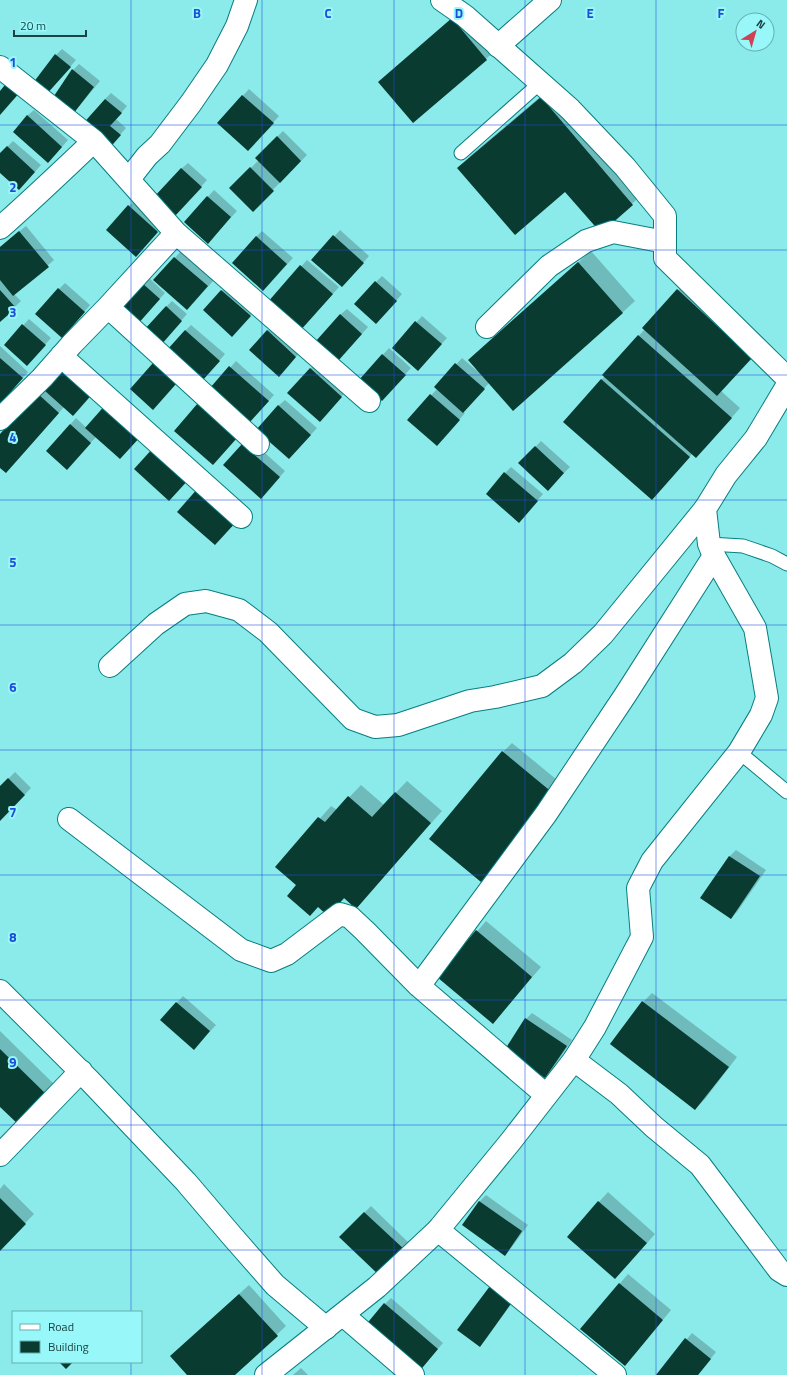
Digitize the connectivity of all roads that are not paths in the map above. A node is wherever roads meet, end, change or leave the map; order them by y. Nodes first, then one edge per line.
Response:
1 (246, 0) edge
2 (442, 0) edge
3 (550, 0) edge
4 (498, 46) junction
5 (0, 67) edge
6 (540, 83) junction
7 (94, 141) junction
8 (461, 153) dead end
9 (129, 179) junction
10 (0, 228) edge
11 (176, 233) junction
12 (665, 242) junction
13 (108, 307) junction
14 (487, 327) dead end
15 (61, 356) junction
16 (787, 378) edge
17 (787, 386) edge
18 (369, 401) dead end
19 (0, 420) edge
20 (258, 444) dead end
21 (705, 509) junction
22 (241, 517) dead end
23 (712, 550) junction
24 (787, 564) edge
25 (110, 666) dead end
26 (739, 752) junction
27 (787, 792) edge
28 (69, 819) dead end
29 (419, 986) junction
30 (0, 991) edge
31 (574, 1060) junction
32 (81, 1071) junction
33 (546, 1095) junction
34 (0, 1155) edge
35 (438, 1230) junction
36 (787, 1275) edge
37 (335, 1322) junction
38 (266, 1375) edge
39 (413, 1375) edge
40 (615, 1375) edge

1 - 9 street
2 - 4 street
3 - 4 street
4 - 6 street
5 - 7 street
6 - 8 lane
6 - 12 street
7 - 9 street
7 - 10 street
9 - 11 street
11 - 13 street
11 - 18 street
12 - 14 street
12 - 16 street
13 - 15 street
13 - 20 street
15 - 19 street
15 - 22 street
17 - 21 street
21 - 23 street
21 - 25 street
23 - 24 lane
23 - 26 street
23 - 29 street
26 - 27 lane
26 - 31 street
28 - 29 street
29 - 33 street
30 - 32 street
31 - 33 street
31 - 36 street
32 - 34 street
32 - 37 street
33 - 35 street
35 - 37 street
35 - 40 street
37 - 38 street
37 - 39 street

